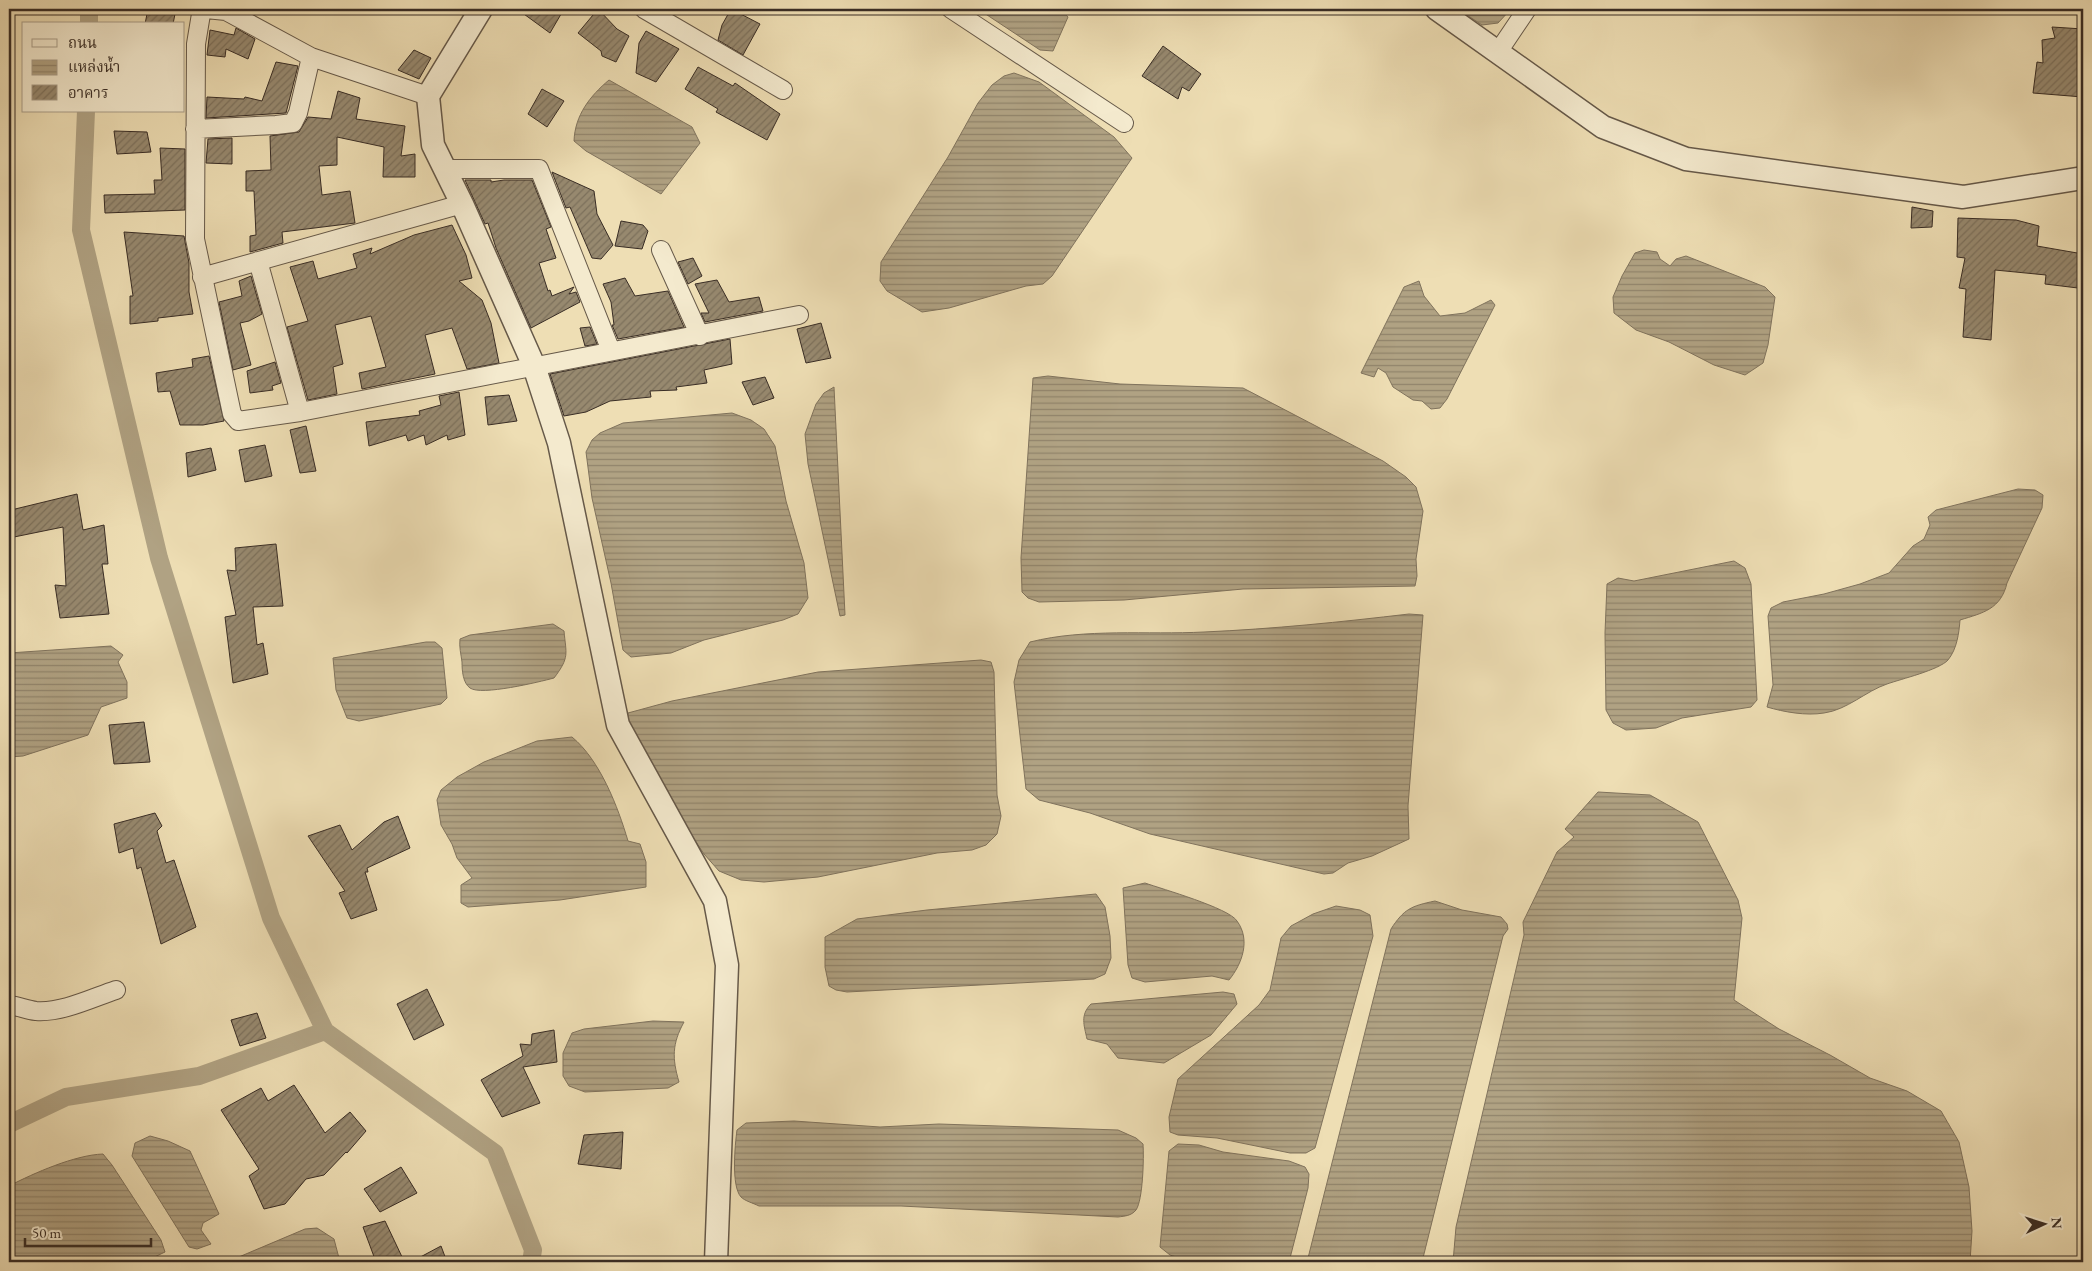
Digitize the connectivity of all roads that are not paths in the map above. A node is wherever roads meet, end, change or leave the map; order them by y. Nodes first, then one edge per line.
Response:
1 (481, 9) edge
2 (644, 9) edge
3 (951, 9) edge
4 (1437, 9) edge
5 (1527, 9) edge
6 (1498, 52) junction
7 (311, 57) junction
8 (783, 90) dead end
9 (428, 96) junction
10 (1124, 123) dead end
11 (195, 129) junction
12 (445, 169) junction
13 (2083, 178) edge
14 (462, 204) junction
15 (661, 250) dead end
16 (258, 261) junction
17 (202, 277) junction
18 (799, 315) dead end
19 (700, 336) junction
20 (611, 351) junction
21 (534, 366) junction
22 (300, 412) junction
23 (116, 990) dead end
24 (9, 1005) edge
25 (716, 1262) edge

1 - 9 street
2 - 8 street
3 - 10 street
4 - 6 street
5 - 6 street
6 - 13 street
7 - 9 street
7 - 11 street
7 - 11 street
9 - 12 street
11 - 17 street
12 - 14 street
12 - 20 street
14 - 16 street
14 - 21 street
15 - 19 street
16 - 17 street
16 - 22 street
17 - 22 street
18 - 19 street
19 - 20 street
20 - 21 street
21 - 22 street
21 - 25 street
23 - 24 street

